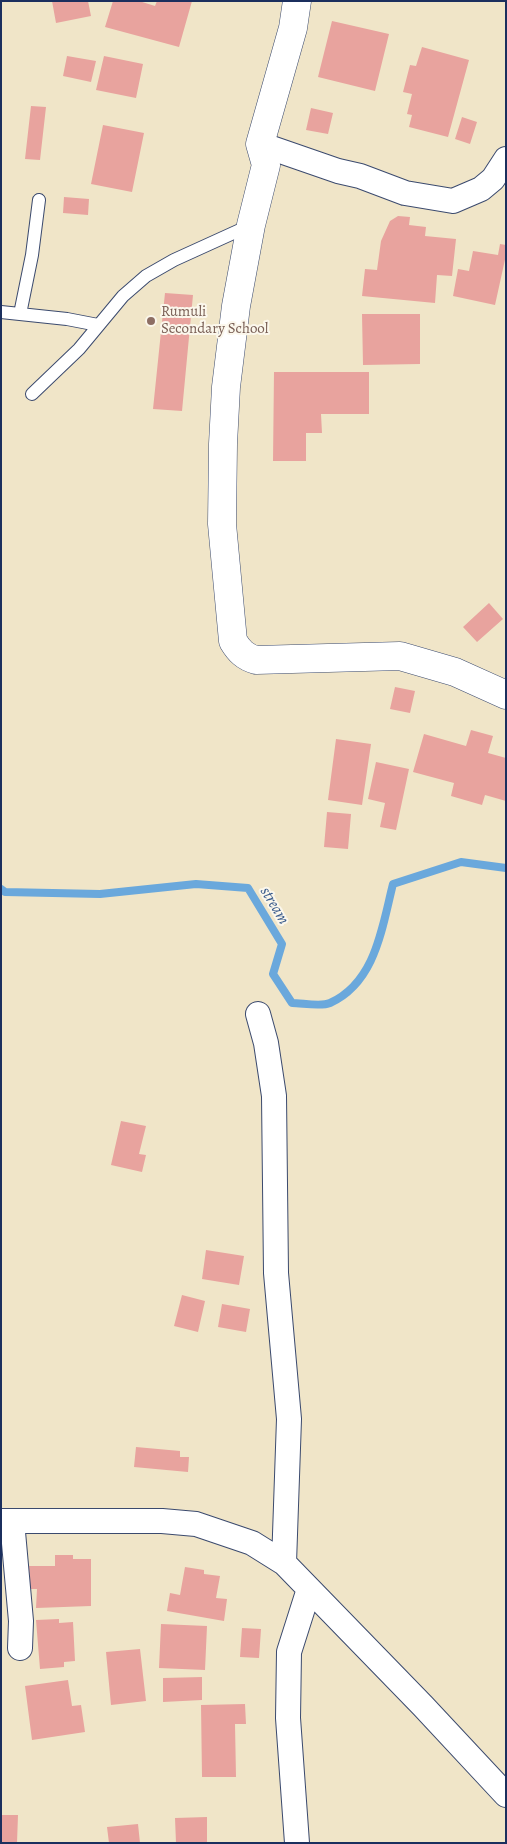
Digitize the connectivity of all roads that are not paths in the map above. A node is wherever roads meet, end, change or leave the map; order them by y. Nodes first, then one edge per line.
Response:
1 (289, 1) edge
2 (297, 1) edge
3 (293, 28) junction
4 (260, 144) junction
5 (506, 159) edge
6 (39, 200) dead end
7 (251, 225) junction
8 (1, 312) edge
9 (20, 314) junction
10 (98, 325) junction
11 (32, 394) dead end
12 (506, 695) edge
13 (258, 1014) dead end
14 (6, 1521) edge
15 (284, 1564) junction
16 (309, 1589) junction
17 (20, 1648) dead end
18 (506, 1795) edge
19 (297, 1843) edge

1 - 3 street
2 - 3 street
3 - 4 street
4 - 5 street
4 - 7 street
6 - 9 lane
7 - 10 lane
7 - 12 street
8 - 9 lane
9 - 10 lane
10 - 11 lane
13 - 15 street
14 - 15 street
14 - 17 street
15 - 16 street
16 - 18 street
16 - 19 street

